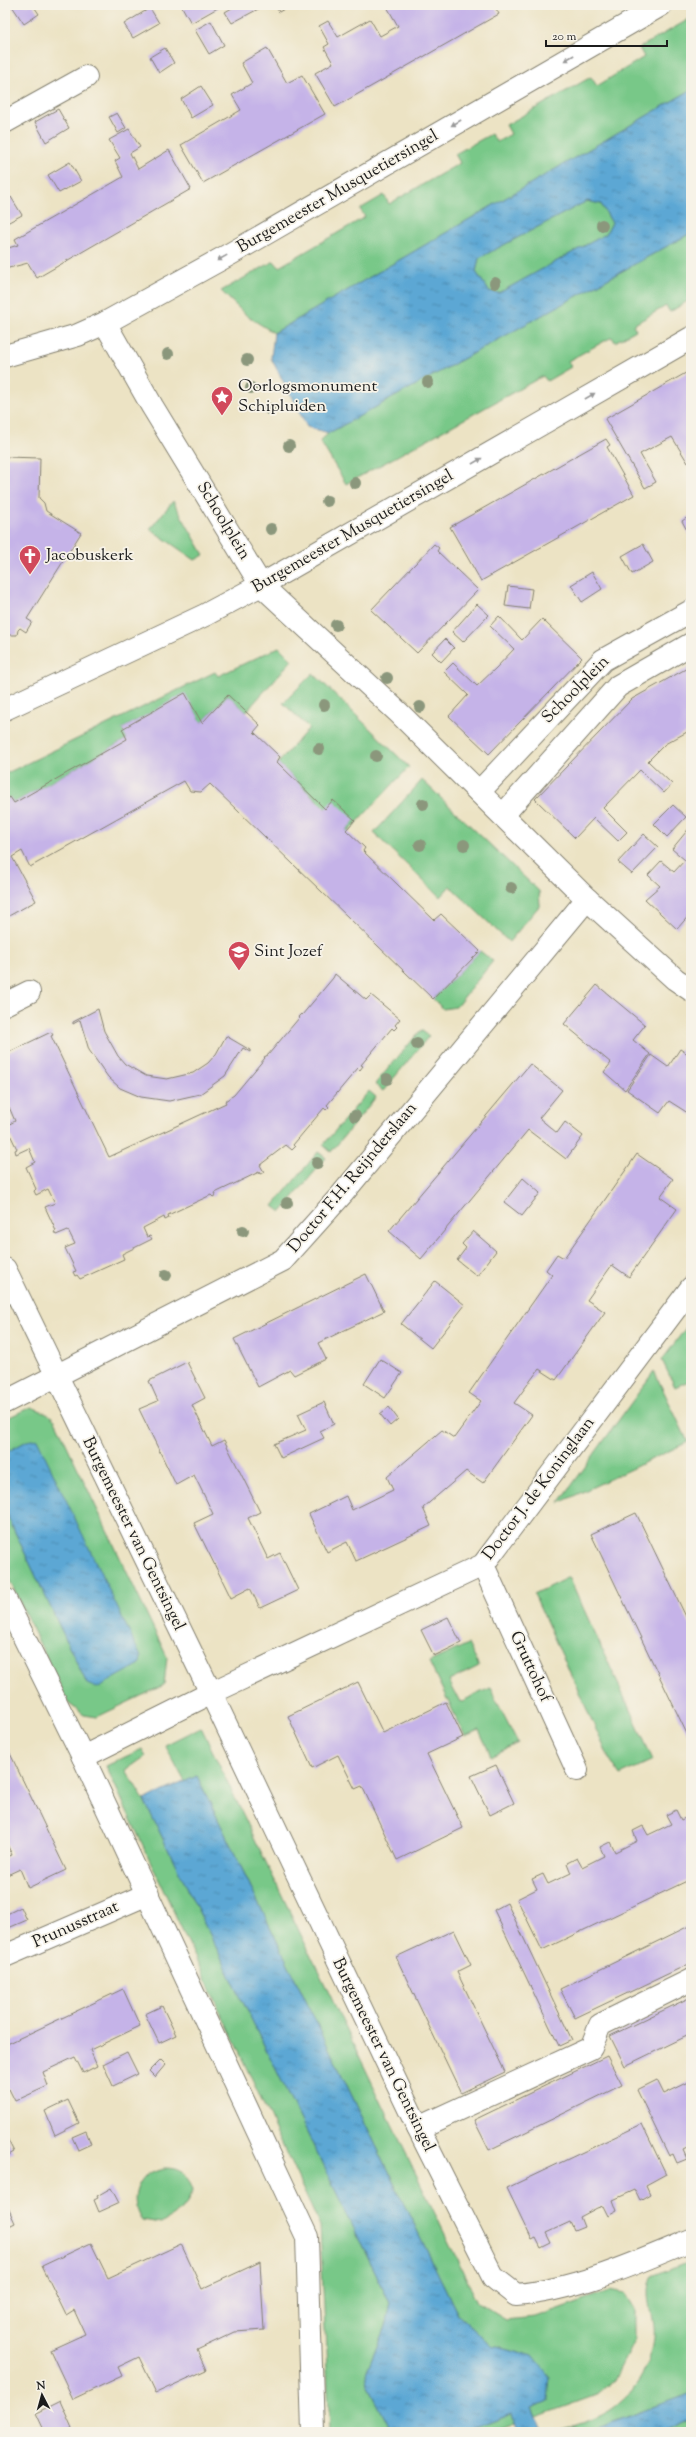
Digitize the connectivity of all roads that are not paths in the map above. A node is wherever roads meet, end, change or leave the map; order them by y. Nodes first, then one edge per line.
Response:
1 (653, 7) edge
2 (86, 77) dead end
3 (5, 122) edge
4 (105, 323) junction
5 (691, 338) edge
6 (5, 356) edge
7 (262, 585) junction
8 (691, 611) edge
9 (691, 644) edge
10 (5, 709) edge
11 (479, 792) junction
12 (503, 815) junction
13 (587, 900) junction
14 (691, 990) edge
15 (29, 992) dead end
16 (5, 1004) edge
17 (5, 1269) edge
18 (691, 1288) edge
19 (56, 1376) junction
20 (5, 1402) edge
21 (484, 1564) junction
22 (5, 1599) edge
23 (211, 1693) junction
24 (83, 1757) junction
25 (577, 1770) dead end
26 (148, 1894) junction
27 (5, 1956) edge
28 (691, 1980) edge
29 (418, 2128) junction
30 (691, 2240) edge
31 (314, 2432) edge

1 -> 4 street, Burgemeester Musquetiersingel
2 - 3 street
4 - 6 street, Burgemeester Musquetiersingel
4 - 7 street, Schoolplein
7 -> 5 street, Burgemeester Musquetiersingel
7 - 10 street, Burgemeester Musquetiersingel
7 - 11 street, Schoolplein
8 - 11 street, Schoolplein
9 - 12 street, Schoolplein
11 - 12 street, Schoolplein
12 - 13 street, Schoolplein
13 - 14 street, Schoolplein
13 - 19 street, Doctor F.H. Reijnderslaan
15 - 16 street
17 - 19 street, Burgemeester van Gentsingel
18 - 21 street, Doctor J. de Koninglaan
19 - 20 street
19 - 23 street, Burgemeester van Gentsingel
21 - 23 street, Doctor J. de Koninglaan
21 - 25 street, Gruttohof
22 - 24 street
23 - 24 street
23 - 29 street, Burgemeester van Gentsingel
24 - 26 street
26 - 27 street, Prunusstraat
26 - 31 street
28 - 29 street
29 - 30 street, Burgemeester van Gentsingel

